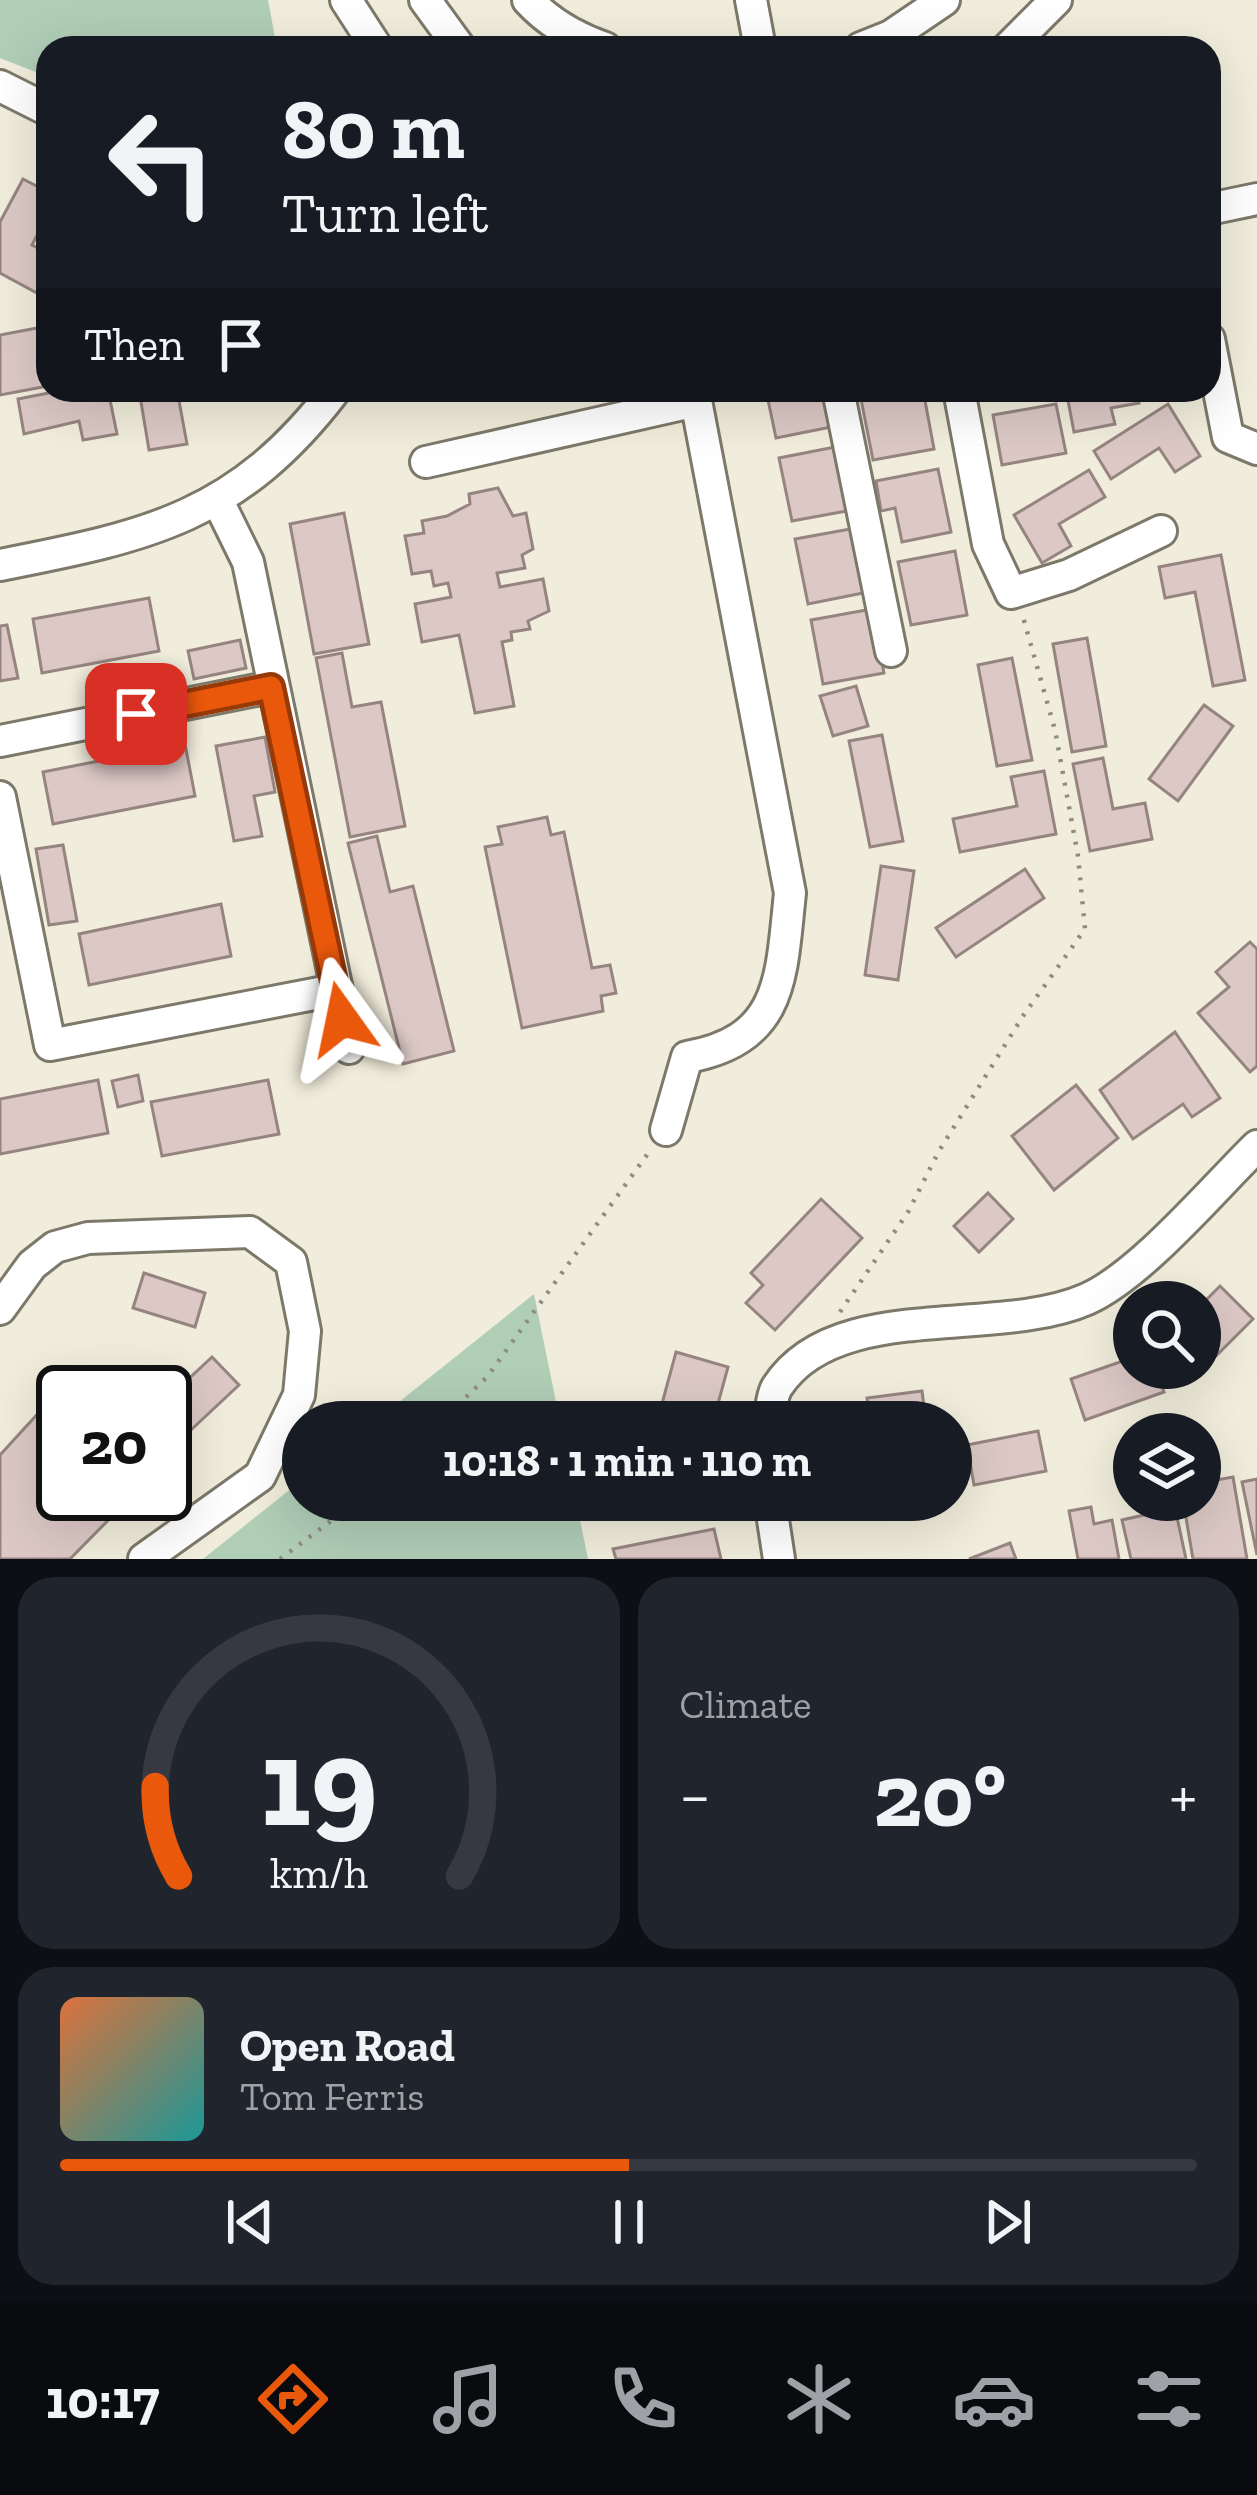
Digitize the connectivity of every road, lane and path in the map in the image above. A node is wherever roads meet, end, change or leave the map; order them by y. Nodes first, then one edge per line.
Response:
1 (346, 0) edge
2 (425, 0) edge
3 (528, 0) edge
4 (751, 0) edge
5 (944, 0) edge
6 (1056, 0) edge
7 (369, 36) edge
8 (451, 36) edge
9 (582, 36) edge
10 (758, 36) edge
11 (892, 36) edge
12 (1020, 36) edge
13 (0, 86) edge
14 (36, 104) edge
15 (1257, 199) edge
16 (1221, 206) edge
17 (1221, 401) edge
18 (325, 402) edge
19 (670, 402) edge
20 (696, 402) edge
21 (840, 402) edge
22 (961, 402) edge
23 (1257, 449) edge
24 (426, 461) dead end
25 (218, 500) junction
26 (1161, 531) dead end
27 (0, 566) edge
28 (1011, 592) junction
29 (890, 651) dead end
30 (271, 687) junction
31 (0, 741) edge
32 (0, 797) edge
33 (335, 990) junction
34 (349, 1048) dead end
35 (666, 1130) joint
36 (1257, 1146) edge
37 (0, 1309) edge
38 (818, 1347) junction
39 (462, 1401) edge
40 (773, 1401) edge
41 (330, 1521) edge
42 (773, 1521) edge
43 (145, 1559) edge
44 (280, 1559) edge
45 (779, 1559) edge

1 - 7 street
2 - 8 street
3 - 9 street
4 - 10 street
5 - 11 street
6 - 12 street
13 - 14 street
15 - 16 street
17 - 23 street
18 - 25 street
19 - 24 street
20 - 35 street
21 - 29 street
22 - 28 street
25 - 27 street
25 - 30 street
26 - 28 street
28 - 38 path
30 - 31 street
30 - 33 street
32 - 33 street
33 - 34 street
35 - 39 path
36 - 38 street
37 - 43 street
38 - 40 street
41 - 44 path
42 - 45 street

